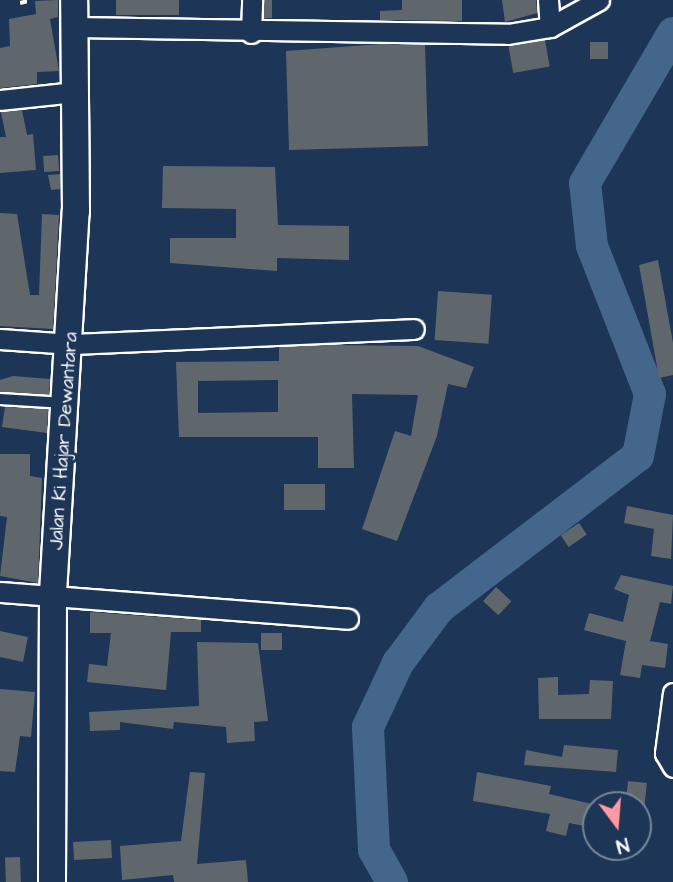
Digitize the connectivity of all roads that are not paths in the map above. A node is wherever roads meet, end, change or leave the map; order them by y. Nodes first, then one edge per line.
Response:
1 (74, 0) edge
2 (252, 0) edge
3 (548, 0) edge
4 (598, 0) edge
5 (74, 27) junction
6 (550, 27) junction
7 (251, 33) junction
8 (75, 92) junction
9 (0, 100) edge
10 (414, 329) dead end
11 (0, 339) edge
12 (71, 344) junction
13 (0, 400) edge
14 (65, 403) junction
15 (0, 592) edge
16 (54, 593) junction
17 (348, 619) dead end
18 (673, 693) edge
19 (673, 767) edge
20 (52, 882) edge

1 - 5 main road, Jalan Ki Hajar Dewantara
2 - 7 street
3 - 6 street
4 - 6 street
5 - 7 street
5 - 8 main road, Jalan Ki Hajar Dewantara
6 - 7 street
8 - 9 street
8 - 12 main road, Jalan Ki Hajar Dewantara
10 - 12 street
11 - 12 street
12 - 14 main road, Jalan Ki Hajar Dewantara
13 - 14 lane
14 - 16 main road, Jalan Ki Hajar Dewantara
15 - 16 street
16 - 17 street
16 - 20 main road, Jalan Ki Hajar Dewantara
18 - 19 street

